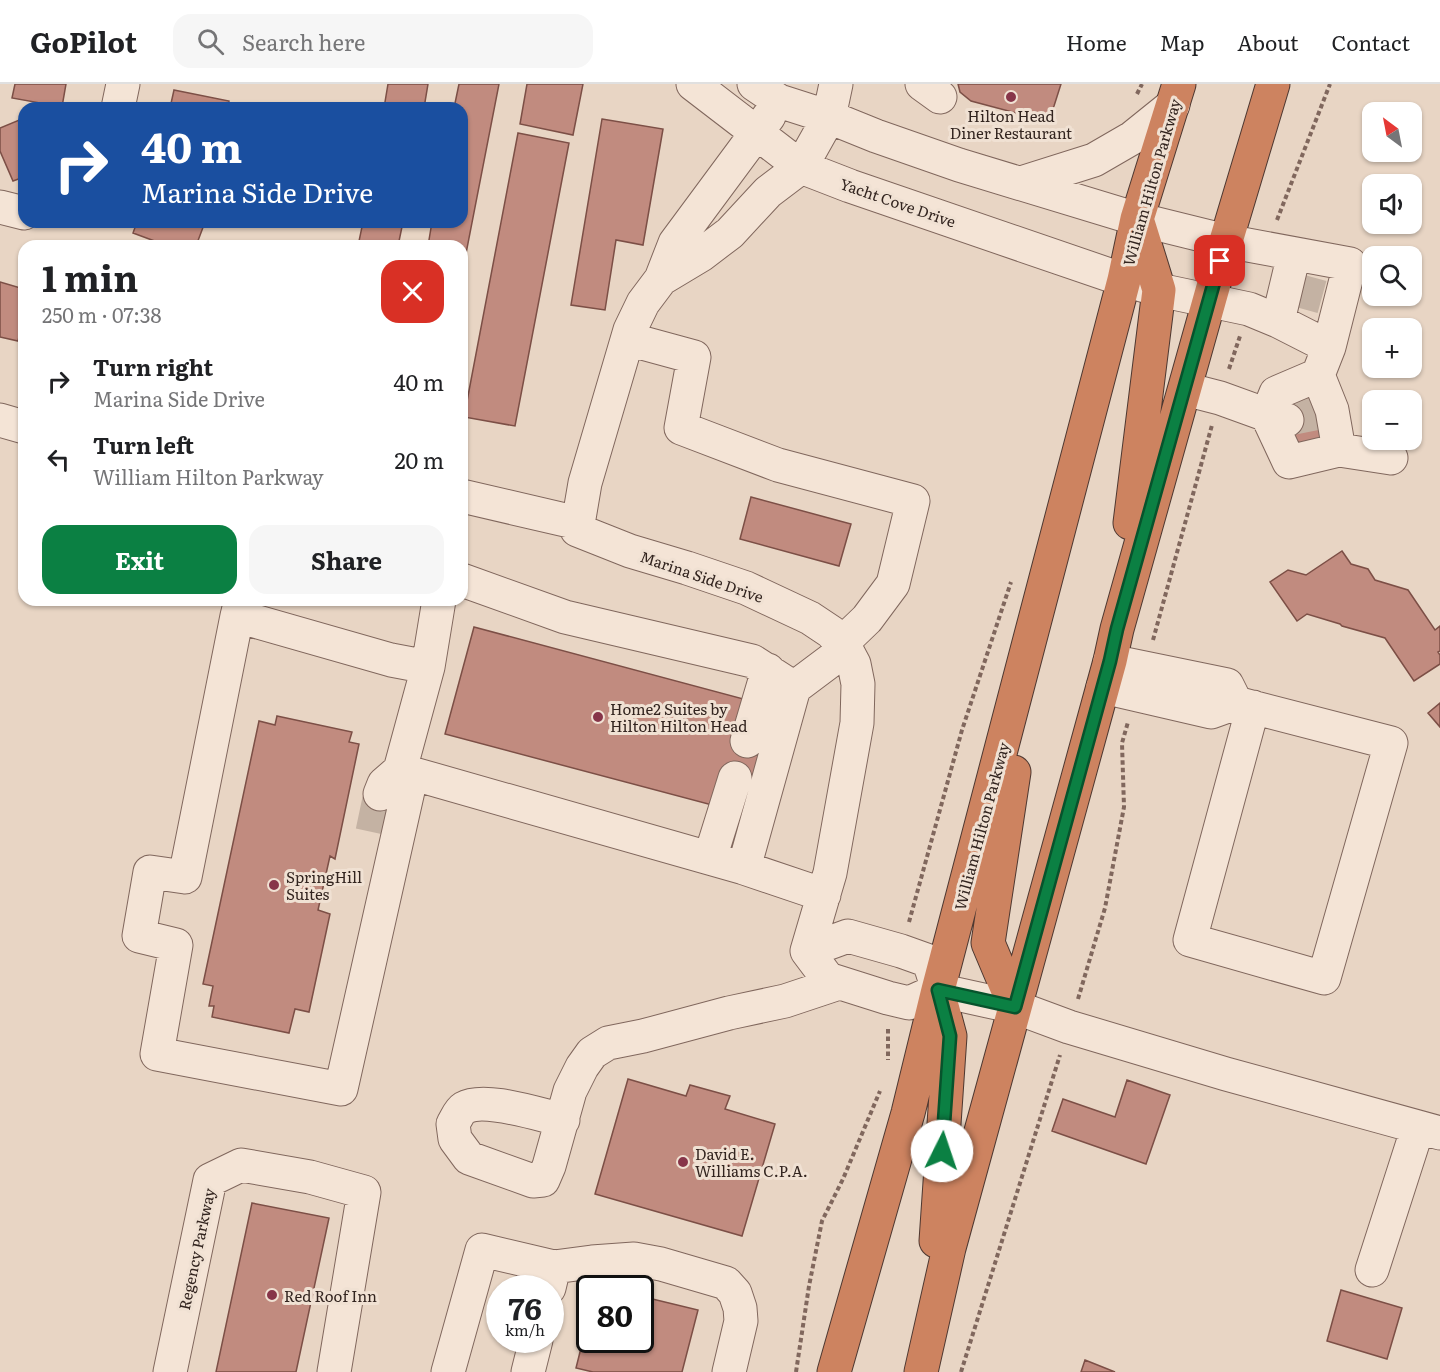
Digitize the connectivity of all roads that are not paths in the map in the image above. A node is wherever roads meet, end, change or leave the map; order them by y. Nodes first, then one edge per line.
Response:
1 (123, 84) edge
2 (693, 84) edge
3 (836, 84) edge
4 (1272, 84) edge
5 (773, 90) edge
6 (1176, 94) edge
7 (119, 102) edge
8 (830, 117) junction
9 (758, 132) junction
10 (801, 167) junction
11 (1021, 183) junction
12 (0, 207) edge
13 (18, 212) edge
14 (1137, 219) junction
15 (1226, 241) junction
16 (1294, 254) junction
17 (662, 279) junction
18 (1124, 280) junction
19 (1159, 290) junction
20 (1310, 294) junction
21 (1209, 302) junction
22 (1278, 321) junction
23 (628, 339) junction
24 (1323, 361) junction
25 (1185, 388) junction
26 (1302, 414) junction
27 (0, 420) edge
28 (18, 425) edge
29 (1339, 450) junction
30 (1391, 458) dead end
31 (468, 504) edge
32 (578, 523) junction
33 (468, 582) edge
34 (1042, 592) junction
35 (438, 606) edge
36 (239, 608) edge
37 (1117, 629) junction
38 (843, 646) junction
39 (428, 667) junction
40 (1107, 674) junction
41 (781, 679) junction
42 (1244, 705) junction
43 (747, 741) dead end
44 (735, 778) dead end
45 (397, 779) junction
46 (372, 832) tunnel mouth
47 (710, 858) junction
48 (391, 867) junction
49 (744, 868) junction
50 (824, 895) junction
51 (807, 951) junction
52 (839, 983) junction
53 (938, 990) junction
54 (1015, 1007) junction
55 (563, 1120) dead end
56 (1429, 1130) edge
57 (1372, 1270) dead end
58 (544, 1275) edge
59 (560, 1275) edge
60 (930, 1336) junction
61 (533, 1353) edge
62 (170, 1372) edge
63 (334, 1372) edge
64 (448, 1372) edge
65 (528, 1372) edge
66 (729, 1372) edge
67 (834, 1372) edge
68 (921, 1372) edge

1 - 7 street
2 - 9 street, Yacht Cove Drive
3 - 8 street
4 - 15 highway
5 - 8 street
5 - 9 street
6 - 11 street
6 - 14 highway, William Hilton Parkway
8 - 10 street
8 - 11 street
9 - 10 street, Yacht Cove Drive
9 - 17 street
10 - 17 street
10 - 18 street, Yacht Cove Drive
11 - 14 street
12 - 13 street
14 - 15 street
14 - 18 highway, William Hilton Parkway
14 - 19 highway
15 - 16 street
15 - 21 highway
16 - 20 street
16 - 20 street
17 - 23 street
18 - 19 street, William Hilton Parkway
18 - 34 highway, William Hilton Parkway
19 - 21 street, William Hilton Parkway
19 - 37 highway
20 - 22 street
20 - 24 street
21 - 22 street, William Hilton Parkway
21 - 25 highway
22 - 24 street, William Hilton Parkway
23 - 32 street
23 - 38 street
24 - 26 street
24 - 26 street
25 - 26 street
25 - 37 highway
26 - 29 street
26 - 29 street
27 - 28 street
29 - 30 street
31 - 32 street
32 - 38 street, Marina Side Drive
33 - 41 street
34 - 53 highway, William Hilton Parkway
34 - 54 highway
35 - 39 street
36 - 39 street
36 - 48 street
37 - 40 highway
38 - 41 street
38 - 50 street, Marina Side Drive
39 - 45 street
40 - 42 street
40 - 54 highway
41 - 43 street
41 - 49 street
42 - 42 street
44 - 47 street
45 - 47 street
45 - 48 street
46 - 48 street
47 - 49 street
49 - 50 street
50 - 51 street, Marina Side Drive
51 - 52 street
51 - 53 street
52 - 53 street
52 - 55 street
53 - 54 street
53 - 60 highway
53 - 67 highway, William Hilton Parkway
54 - 56 street
54 - 60 highway
56 - 57 street
58 - 64 street
59 - 66 street
60 - 68 highway
61 - 65 street
62 - 63 street, Regency Parkway

